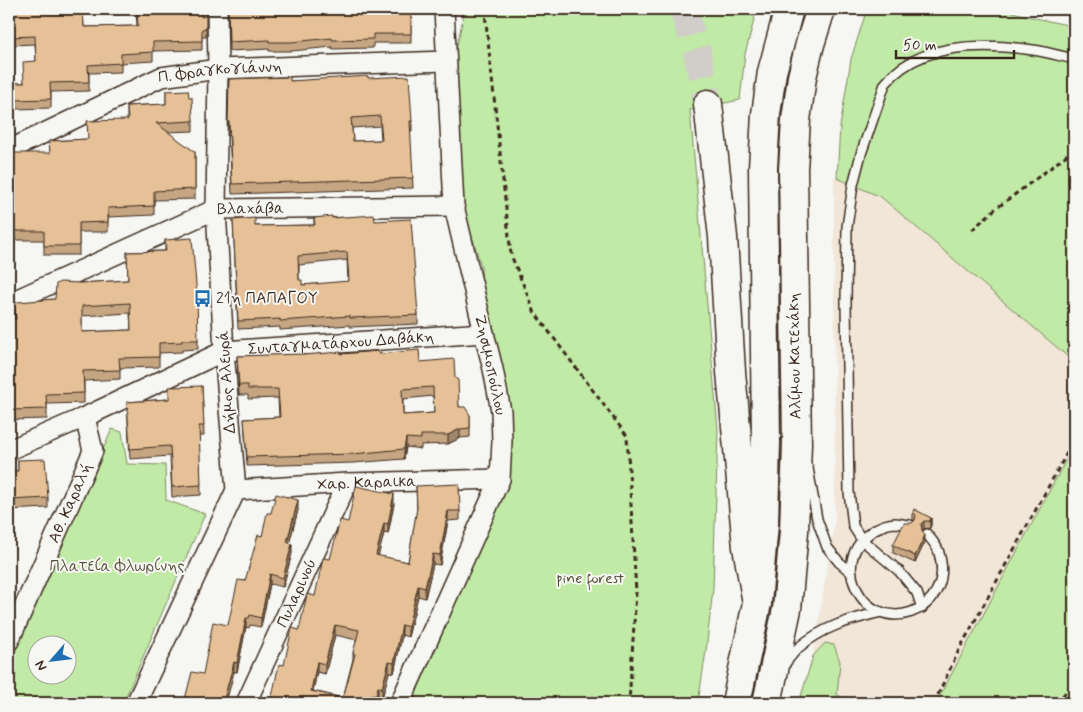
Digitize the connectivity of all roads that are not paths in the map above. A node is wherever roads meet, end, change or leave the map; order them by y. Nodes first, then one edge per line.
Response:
1 (217, 9) edge
2 (444, 9) edge
3 (789, 9) edge
4 (821, 9) edge
5 (1074, 59) edge
6 (446, 60) junction
7 (218, 69) junction
8 (708, 104) tunnel mouth
9 (9, 150) edge
10 (454, 206) junction
11 (216, 209) junction
12 (9, 302) edge
13 (484, 333) junction
14 (224, 351) junction
15 (796, 403) junction
16 (85, 417) junction
17 (9, 450) edge
18 (500, 479) junction
19 (346, 483) junction
20 (236, 490) junction
21 (910, 525) edge
22 (926, 534) edge
23 (862, 540) junction
24 (852, 573) junction
25 (757, 603) junction
26 (922, 608) junction
27 (881, 612) junction
28 (14, 615) edge
29 (9, 641) edge
30 (768, 700) edge
31 (136, 703) edge
32 (246, 703) edge
33 (400, 703) edge
34 (736, 703) edge

1 - 7 street, Δήμος Αλευρά
2 - 6 street, Ζησιμοπούλου
3 - 25 main road, Αλίμου Κατεχάκη
4 - 15 main road, Αλίμου Κατεχάκη
5 - 23 lane
6 - 7 street, Π. Φραγκογιάννη
6 - 10 street, Ζησιμοπούλου
7 - 9 street, Π. Φραγκογιάννη
7 - 11 street, Δήμος Αλευρά
8 - 25 main road
10 - 11 street, Βλαχάβα
10 - 13 street, Ζησιμοπούλου
11 - 12 street, Βλαχάβα
11 - 14 street, Δήμος Αλευρά
13 - 14 street, Συνταγματάρχου Δαβάκη
13 - 18 street, Ζησιμοπούλου
14 - 16 street, Συνταγματάρχου Δαβάκη
14 - 20 street, Δήμος Αλευρά
15 - 24 lane
15 - 30 main road, Αλίμου Κατεχάκη
16 - 17 street, Συνταγματάρχου Δαβάκη
16 - 28 street, Αθ. Καραλή
18 - 19 street, Χαρ. Καραικα
18 - 33 street, Ζησιμοπούλου
19 - 20 street, Χαρ. Καραικα
19 - 32 street, Πυλαρινού
20 - 31 street
21 - 23 lane
22 - 26 lane
23 - 24 lane
23 - 26 lane
24 - 27 lane
25 - 34 main road, Αλίμου Κατεχάκη
26 - 27 lane
27 - 30 lane
28 - 29 street, Αθ. Καραλή

